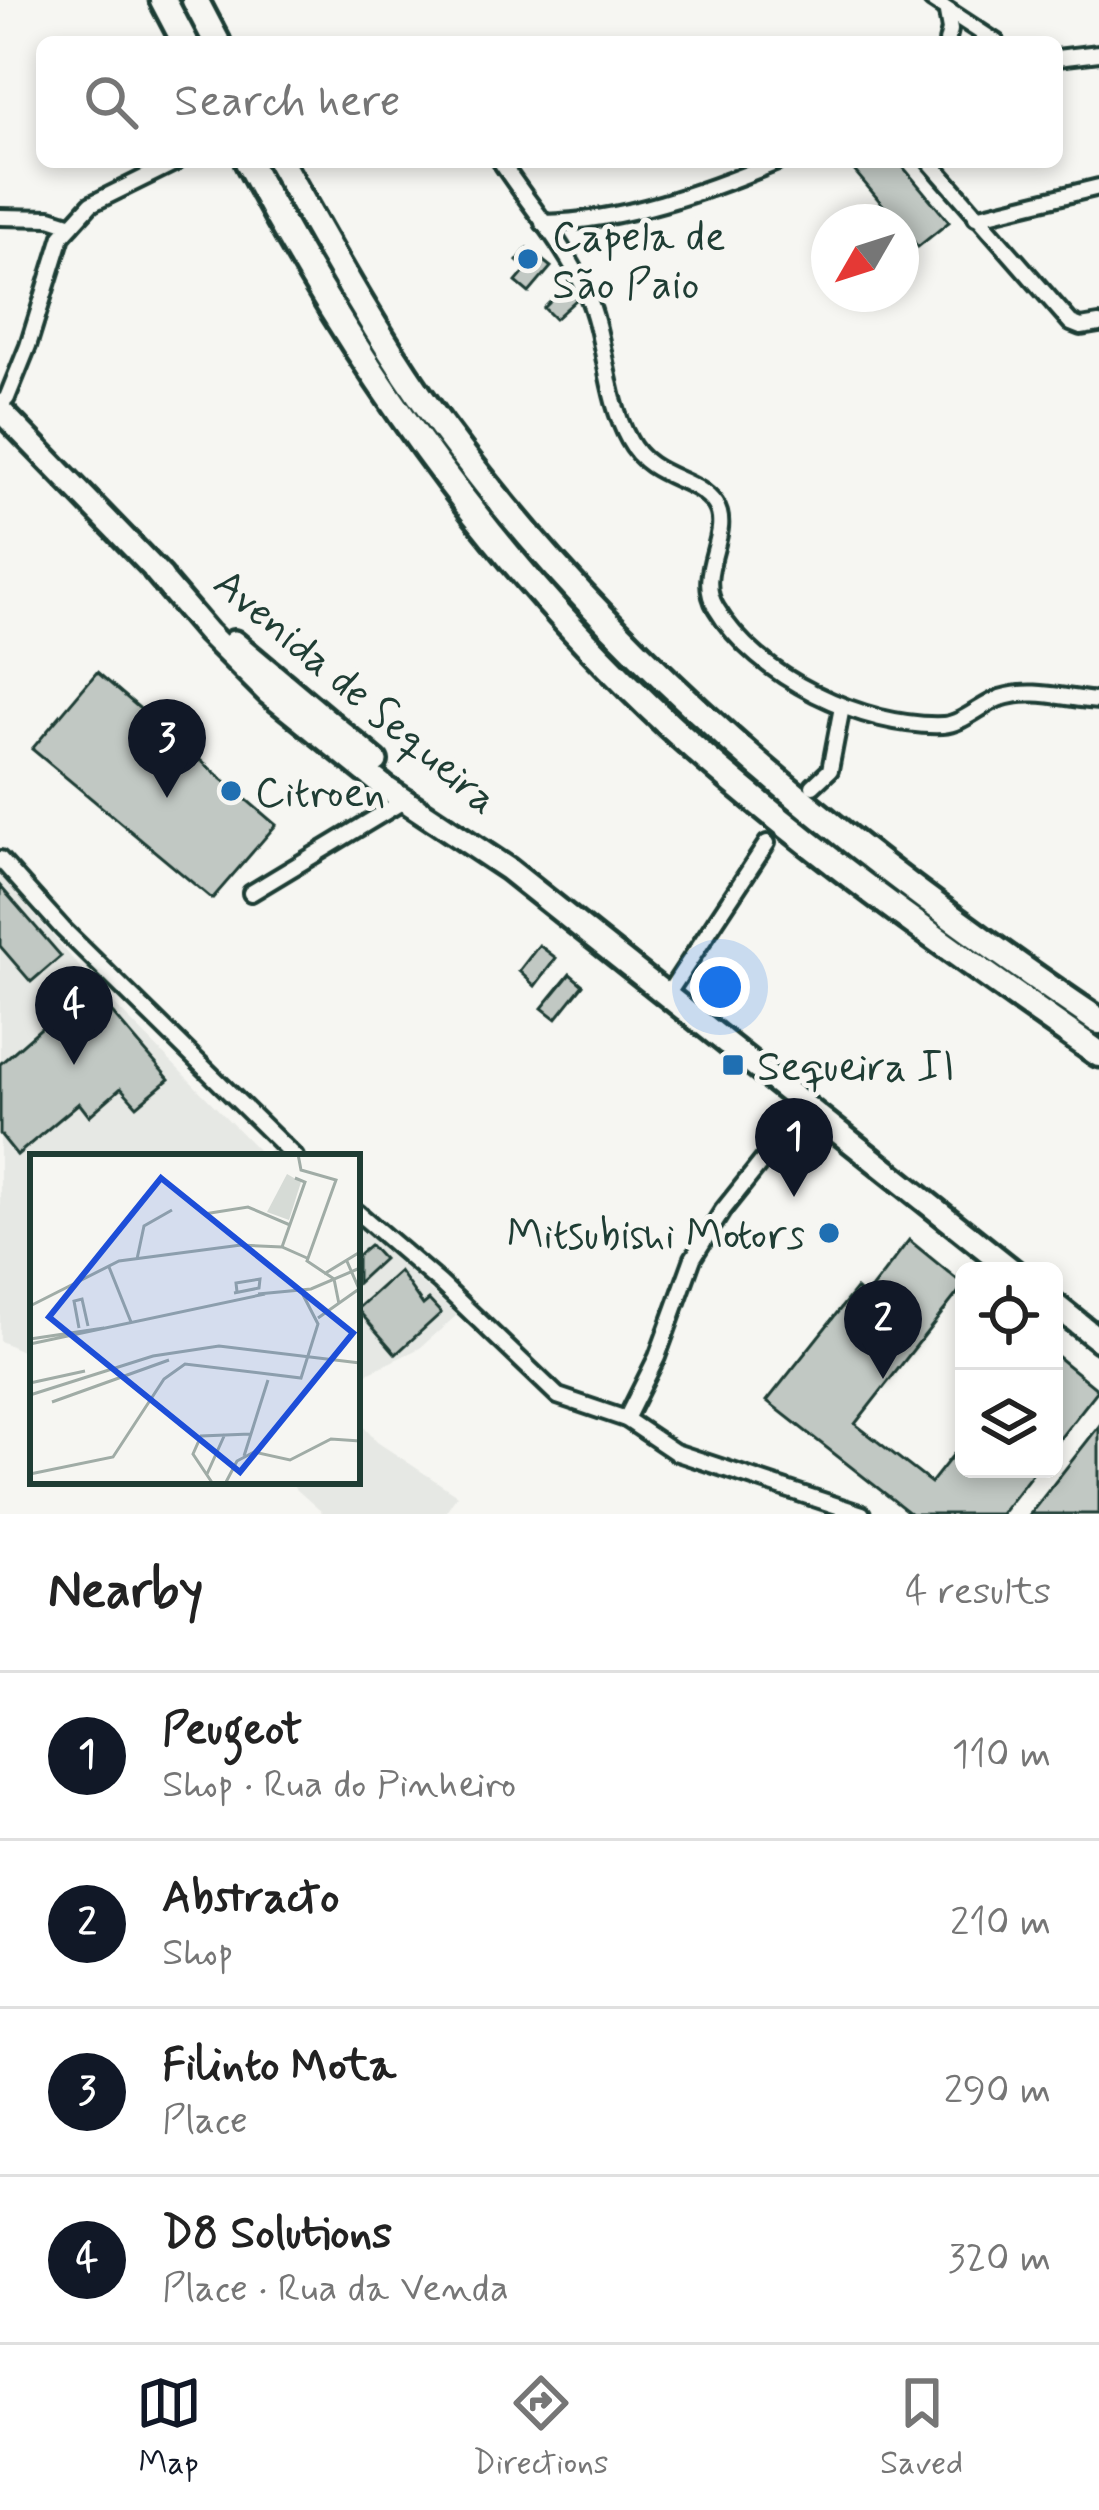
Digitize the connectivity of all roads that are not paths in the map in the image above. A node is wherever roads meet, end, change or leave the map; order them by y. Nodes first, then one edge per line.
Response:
1 (163, 0) edge
2 (195, 0) edge
3 (932, 0) edge
4 (947, 13) junction
5 (182, 36) edge
6 (214, 36) edge
7 (948, 36) edge
8 (986, 36) edge
9 (1099, 53) edge
10 (1063, 57) edge
11 (164, 168) edge
12 (251, 168) edge
13 (283, 168) edge
14 (506, 168) edge
15 (762, 168) edge
16 (935, 168) edge
17 (1099, 187) edge
18 (0, 217) edge
19 (976, 217) junction
20 (543, 223) junction
21 (72, 225) junction
22 (1099, 324) edge
23 (0, 407) edge
24 (155, 571) junction
25 (1099, 701) edge
26 (842, 707) junction
27 (813, 786) dead end
28 (404, 800) junction
29 (767, 843) dead end
30 (0, 859) edge
31 (508, 869) junction
32 (251, 893) dead end
33 (667, 995) junction
34 (1099, 1021) edge
35 (1099, 1054) edge
36 (807, 1105) junction
37 (292, 1154) edge
38 (360, 1215) edge
39 (1002, 1262) edge
40 (1063, 1311) edge
41 (1099, 1340) edge
42 (626, 1419) junction
43 (862, 1514) edge

1 - 5 highway
2 - 6 highway
3 - 4 street
4 - 7 street
4 - 8 street
9 - 10 street
11 - 21 street
12 - 35 highway
13 - 34 highway
14 - 20 street
15 - 20 street
16 - 19 street
17 - 19 street
18 - 21 street
19 - 22 street
20 - 26 street
21 - 23 street
23 - 24 main road, Avenida de Sequeira
24 - 28 main road, Avenida de Sequeira
24 - 31 main road, Avenida de Sequeira
25 - 26 street
26 - 27 street
28 - 31 main road, Avenida de Sequeira
28 - 32 street
29 - 33 street
30 - 37 street
31 - 33 main road, Avenida de Sequeira
33 - 36 main road, Avenida de Sequeira
36 - 39 main road, Avenida de Sequeira
36 - 42 street
38 - 42 street
40 - 41 main road
42 - 43 street

